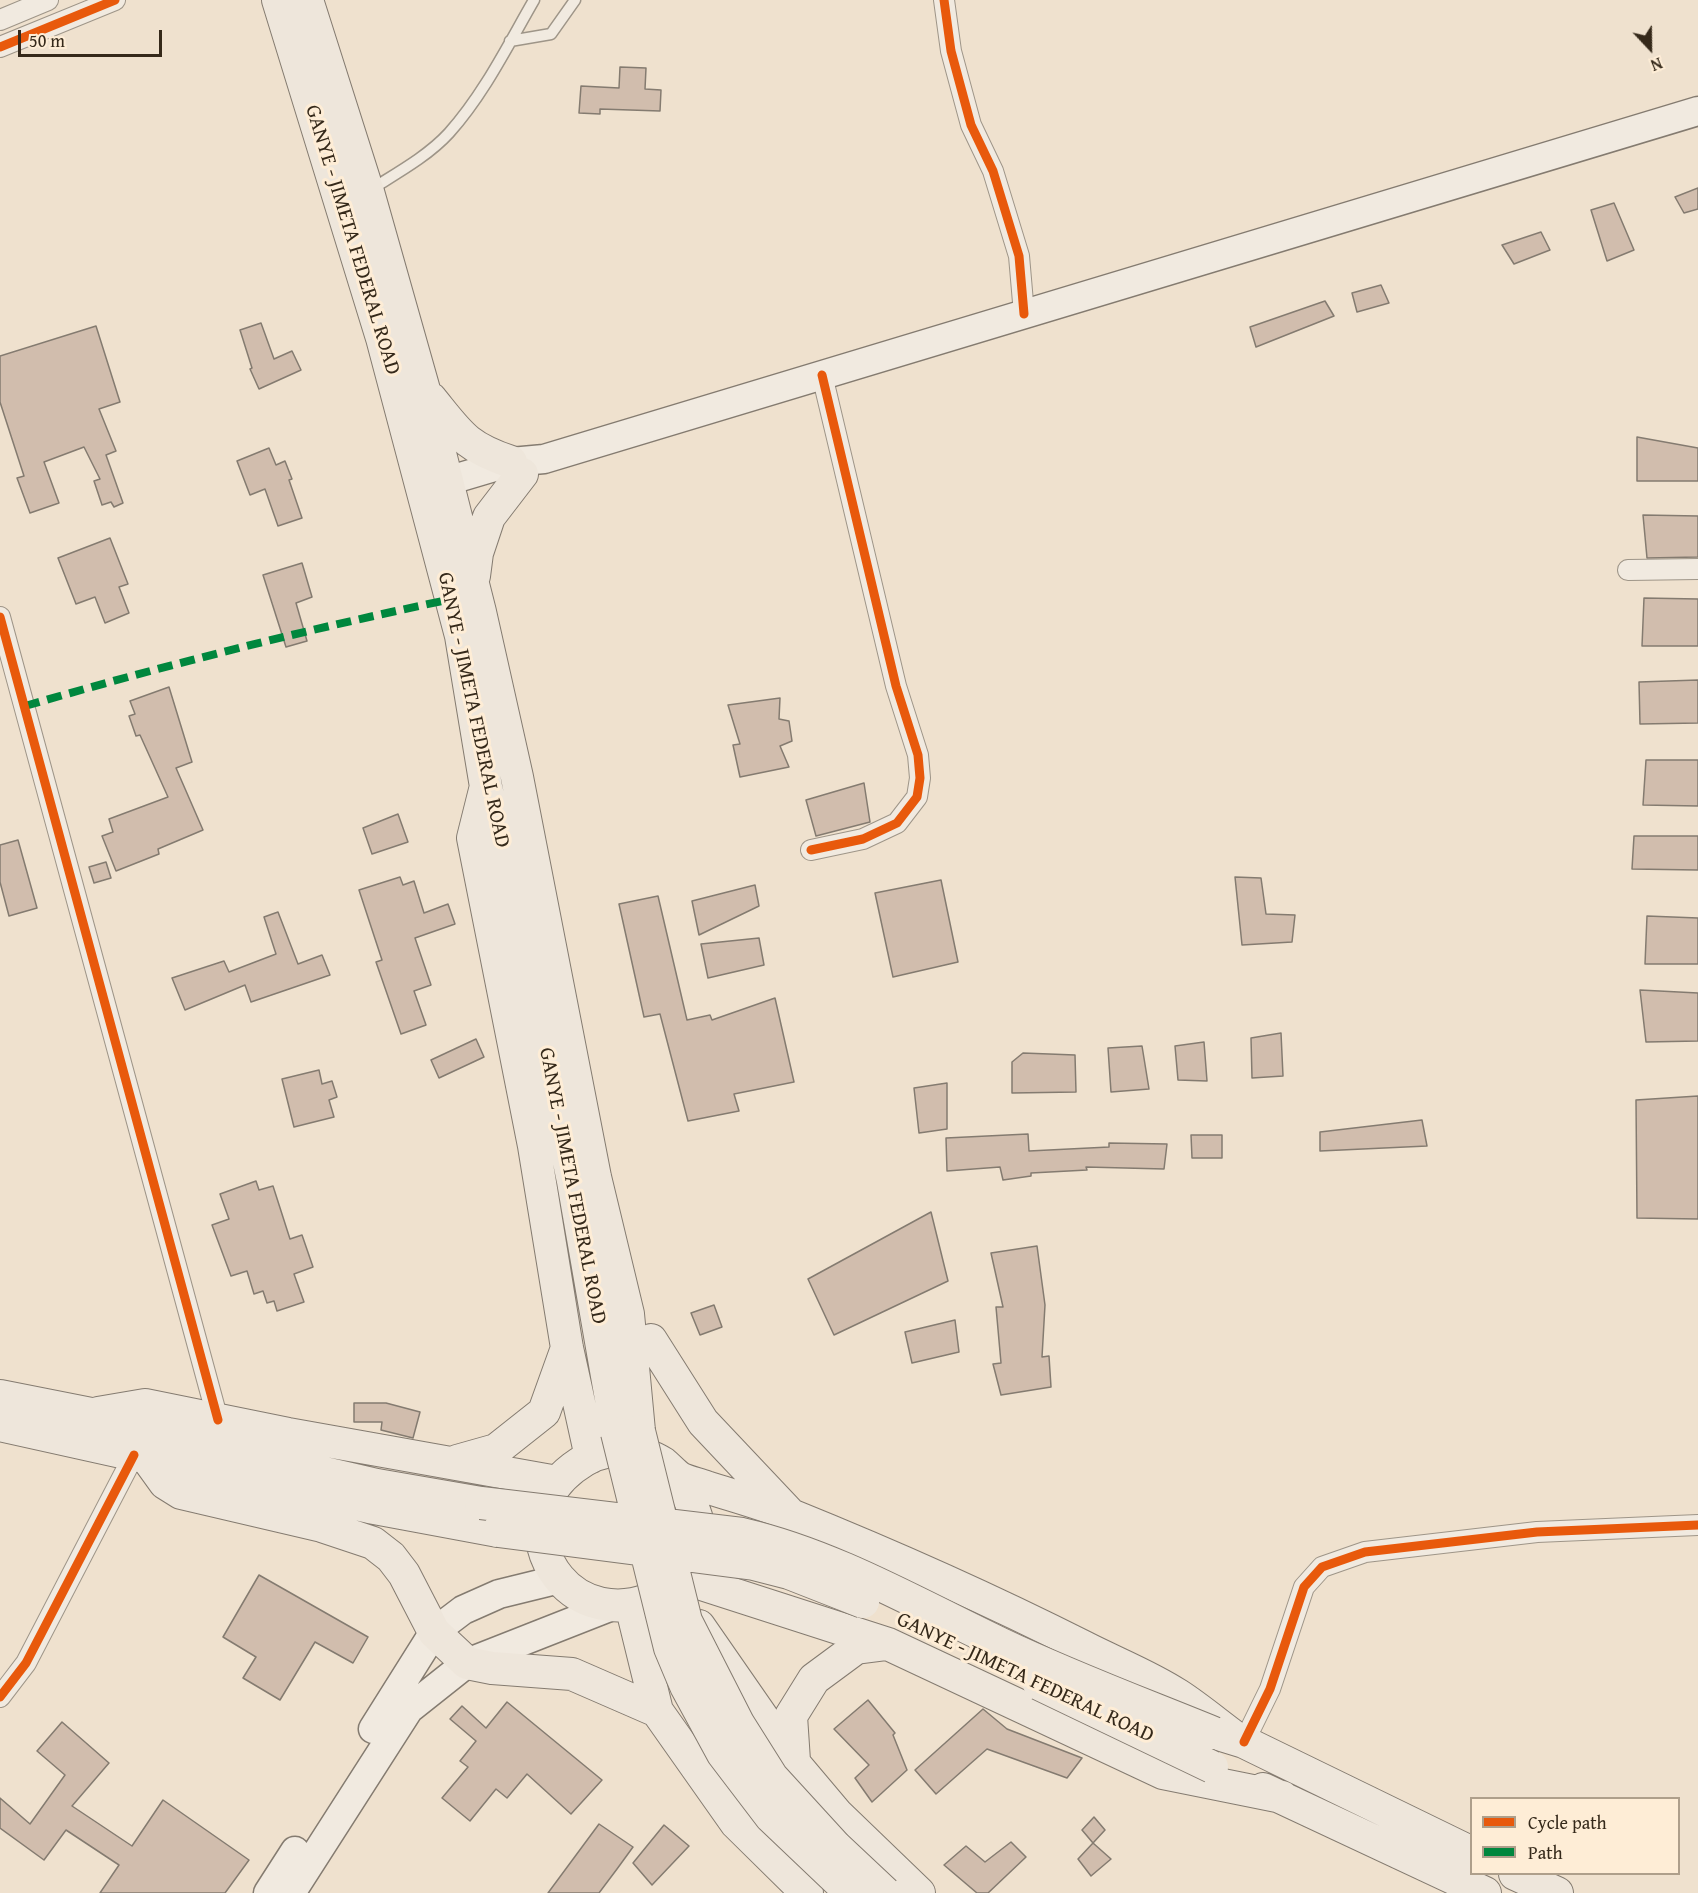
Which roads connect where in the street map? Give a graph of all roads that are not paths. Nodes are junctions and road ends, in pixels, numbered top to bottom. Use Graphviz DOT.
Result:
graph roads {
  1 [pos="48,0"];
  2 [pos="115,0"];
  3 [pos="278,0"];
  4 [pos="307,0"];
  5 [pos="534,0"];
  6 [pos="575,0"];
  7 [pos="944,0"];
  8 [pos="0,20"];
  9 [pos="510,41"];
  10 [pos="0,47"];
  11 [pos="1698,111"];
  12 [pos="368,192"];
  13 [pos="1024,314"];
  14 [pos="822,375"];
  15 [pos="424,390"];
  16 [pos="525,465"];
  17 [pos="449,488"];
  18 [pos="1698,569"];
  19 [pos="1628,570"];
  20 [pos="473,586"];
  21 [pos="0,617"];
  22 [pos="517,777"];
  23 [pos="486,787"];
  24 [pos="510,824"];
  25 [pos="811,850"];
  26 [pos="651,1340"];
  27 [pos="567,1348"];
  28 [pos="0,1396"];
  29 [pos="91,1414"];
  30 [pos="218,1420"];
  31 [pos="0,1425"];
  32 [pos="628,1432"];
  33 [pos="140,1456"];
  34 [pos="591,1457"];
  35 [pos="447,1464"];
  36 [pos="671,1470"];
  37 [pos="557,1482"];
  38 [pos="791,1515"];
  39 [pos="1698,1525"];
  40 [pos="560,1579"];
  41 [pos="676,1582"];
  42 [pos="622,1605"];
  43 [pos="434,1632"];
  44 [pos="888,1644"];
  45 [pos="467,1663"];
  46 [pos="0,1697"];
  47 [pos="657,1711"];
  48 [pos="1232,1738"];
  49 [pos="794,1763"];
  50 [pos="1282,1797"];
  51 [pos="1470,1852"];
  52 [pos="1517,1875"];
  53 [pos="268,1893"];
  54 [pos="291,1893"];
  55 [pos="807,1893"];
  56 [pos="851,1893"];
  57 [pos="885,1893"];
  58 [pos="919,1893"];
  59 [pos="1485,1893"];
  60 [pos="1557,1893"];
  1 -- 8 [label="street"];
  2 -- 10 [label="street"];
  3 -- 23 [label="main road, GANYE - JIMETA FEDERAL ROAD"];
  4 -- 12 [label="main road, GANYE - JIMETA FEDERAL ROAD"];
  5 -- 9 [label="lane"];
  6 -- 9 [label="lane"];
  7 -- 13 [label="street"];
  9 -- 12 [label="lane"];
  11 -- 13 [label="main road"];
  12 -- 15 [label="main road, GANYE - JIMETA FEDERAL ROAD"];
  13 -- 14 [label="main road"];
  14 -- 16 [label="main road"];
  14 -- 25 [label="street"];
  15 -- 16 [label="main road"];
  15 -- 17 [label="main road, GANYE - JIMETA FEDERAL ROAD"];
  16 -- 17 [label="main road"];
  16 -- 20 [label="main road"];
  17 -- 20 [label="main road, GANYE - JIMETA FEDERAL ROAD"];
  18 -- 19 [label="street"];
  20 -- 22 [label="main road, GANYE - JIMETA FEDERAL ROAD"];
  21 -- 30 [label="street"];
  22 -- 24 [label="main road, GANYE - JIMETA FEDERAL ROAD"];
  22 -- 26 [label="main road"];
  23 -- 24 [label="main road, GANYE - JIMETA FEDERAL ROAD"];
  23 -- 27 [label="main road"];
  24 -- 32 [label="main road, GANYE - JIMETA FEDERAL ROAD"];
  26 -- 36 [label="main road"];
  26 -- 38 [label="main road"];
  27 -- 34 [label="main road"];
  27 -- 35 [label="main road"];
  28 -- 29 [label="main road, GANYE - JIMETA FEDERAL ROAD"];
  29 -- 30 [label="main road"];
  29 -- 48 [label="main road, GANYE - JIMETA FEDERAL ROAD, bridge"];
  30 -- 35 [label="main road"];
  31 -- 33 [label="main road, GANYE - JIMETA FEDERAL ROAD"];
  32 -- 56 [label="main road, bridge"];
  32 -- 57 [label="main road, bridge"];
  33 -- 43 [label="main road"];
  33 -- 46 [label="street"];
  33 -- 50 [label="main road, GANYE - JIMETA FEDERAL ROAD, bridge"];
  34 -- 36 [label="main road"];
  34 -- 37 [label="main road"];
  35 -- 37 [label="main road"];
  36 -- 38 [label="main road"];
  36 -- 41 [label="main road"];
  37 -- 40 [label="main road"];
  38 -- 48 [label="main road"];
  39 -- 48 [label="street"];
  40 -- 42 [label="main road"];
  40 -- 43 [label="main road"];
  41 -- 42 [label="main road"];
  41 -- 44 [label="main road"];
  41 -- 49 [label="main road"];
  42 -- 45 [label="main road"];
  42 -- 47 [label="main road"];
  43 -- 45 [label="main road"];
  43 -- 53 [label="main road"];
  44 -- 49 [label="main road"];
  44 -- 50 [label="main road"];
  45 -- 47 [label="main road"];
  45 -- 54 [label="main road"];
  47 -- 55 [label="main road"];
  48 -- 51 [label="main road, GANYE - JIMETA FEDERAL ROAD"];
  49 -- 58 [label="main road"];
  50 -- 59 [label="main road, GANYE - JIMETA FEDERAL ROAD"];
  52 -- 60 [label="main road"];
}
